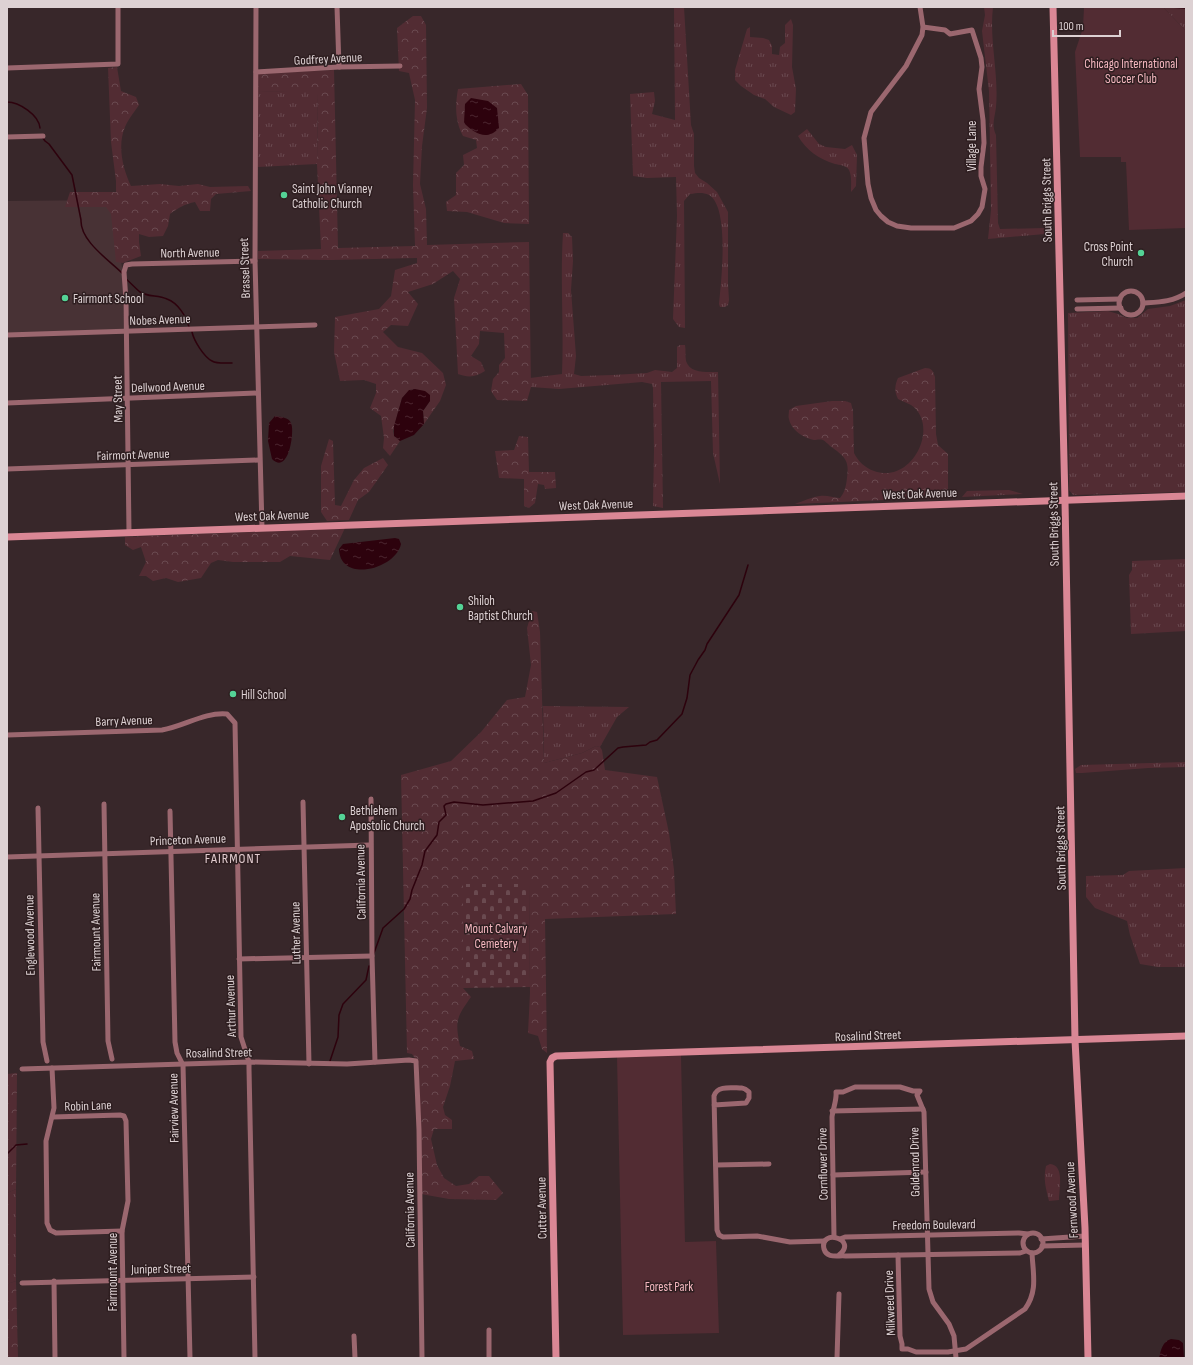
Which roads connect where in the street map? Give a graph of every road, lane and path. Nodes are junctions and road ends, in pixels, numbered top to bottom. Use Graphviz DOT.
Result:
graph roads {
  1 [pos="118,7"];
  2 [pos="256,7"];
  3 [pos="337,7"];
  4 [pos="920,7"];
  5 [pos="1053,7"];
  6 [pos="923,27"];
  7 [pos="400,66"];
  8 [pos="339,67"];
  9 [pos="7,68"];
  10 [pos="256,72"];
  11 [pos="43,136"];
  12 [pos="7,137"];
  13 [pos="255,261"];
  14 [pos="126,265"];
  15 [pos="1186,293"];
  16 [pos="1120,299"];
  17 [pos="1077,300"];
  18 [pos="1143,303"];
  19 [pos="1121,308"];
  20 [pos="1077,309"];
  21 [pos="315,325"];
  22 [pos="257,326"];
  23 [pos="127,332"];
  24 [pos="7,335"];
  25 [pos="258,393"];
  26 [pos="128,398"];
  27 [pos="7,402"];
  28 [pos="259,460"];
  29 [pos="129,465"];
  30 [pos="7,469"];
  31 [pos="1186,496"];
  32 [pos="1065,501"];
  33 [pos="262,528"];
  34 [pos="129,532"];
  35 [pos="7,537"];
  36 [pos="235,723"];
  37 [pos="7,735"];
  38 [pos="371,799"];
  39 [pos="303,802"];
  40 [pos="104,804"];
  41 [pos="38,808"];
  42 [pos="170,811"];
  43 [pos="370,845"];
  44 [pos="304,847"];
  45 [pos="237,848"];
  46 [pos="171,851"];
  47 [pos="105,853"];
  48 [pos="38,856"];
  49 [pos="7,857"];
  50 [pos="372,956"];
  51 [pos="306,957"];
  52 [pos="239,959"];
  53 [pos="1186,1036"];
  54 [pos="1075,1040"];
  55 [pos="552,1058"];
  56 [pos="112,1059"];
  57 [pos="48,1061"];
  58 [pos="416,1061"];
  59 [pos="249,1062"];
  60 [pos="375,1062"];
  61 [pos="309,1064"];
  62 [pos="183,1065"];
  63 [pos="52,1068"];
  64 [pos="22,1069"];
  65 [pos="836,1092"];
  66 [pos="714,1105"];
  67 [pos="923,1109"];
  68 [pos="832,1111"];
  69 [pos="124,1116"];
  70 [pos="53,1117"];
  71 [pos="769,1164"];
  72 [pos="716,1165"];
  73 [pos="926,1172"];
  74 [pos="833,1175"];
  75 [pos="122,1231"];
  76 [pos="1028,1234"];
  77 [pos="927,1235"];
  78 [pos="1085,1236"];
  79 [pos="834,1237"];
  80 [pos="1041,1238"];
  81 [pos="840,1239"];
  82 [pos="825,1241"];
  83 [pos="1086,1245"];
  84 [pos="1042,1246"];
  85 [pos="1026,1251"];
  86 [pos="1032,1253"];
  87 [pos="839,1255"];
  88 [pos="898,1255"];
  89 [pos="928,1255"];
  90 [pos="254,1277"];
  91 [pos="189,1278"];
  92 [pos="123,1280"];
  93 [pos="54,1282"];
  94 [pos="22,1283"];
  95 [pos="839,1294"];
  96 [pos="489,1330"];
  97 [pos="354,1336"];
  98 [pos="956,1350"];
  99 [pos="55,1358"];
  100 [pos="124,1358"];
  101 [pos="190,1358"];
  102 [pos="255,1358"];
  103 [pos="355,1358"];
  104 [pos="422,1358"];
  105 [pos="489,1358"];
  106 [pos="556,1358"];
  107 [pos="837,1358"];
  108 [pos="956,1358"];
  109 [pos="1088,1358"];
  1 -- 9 [label="street"];
  2 -- 10 [label="street, Brassel Street"];
  3 -- 8 [label="street"];
  4 -- 6 [label="street, Village Lane"];
  5 -- 32 [label="street, South Briggs Street"];
  6 -- 6 [label="street, Village Lane"];
  7 -- 8 [label="street, Godfrey Avenue"];
  8 -- 10 [label="street, Godfrey Avenue"];
  10 -- 13 [label="street, Brassel Street"];
  11 -- 12 [label="street"];
  13 -- 14 [label="street, North Avenue"];
  13 -- 22 [label="street, Brassel Street"];
  14 -- 23 [label="street, May Street"];
  15 -- 18 [label="street"];
  16 -- 17 [label="street"];
  16 -- 18 [label="street"];
  16 -- 19 [label="street"];
  18 -- 19 [label="street"];
  19 -- 20 [label="street"];
  21 -- 22 [label="street, Nobes Avenue"];
  22 -- 23 [label="street, Nobes Avenue"];
  22 -- 25 [label="street, Brassel Street"];
  23 -- 24 [label="street, Nobes Avenue"];
  23 -- 26 [label="street, May Street"];
  25 -- 26 [label="street, Dellwood Avenue"];
  25 -- 28 [label="street, Brassel Street"];
  26 -- 27 [label="street, Dellwood Avenue"];
  26 -- 29 [label="street, May Street"];
  28 -- 29 [label="street, Fairmont Avenue"];
  28 -- 33 [label="street, Brassel Street"];
  29 -- 30 [label="street, Fairmont Avenue"];
  29 -- 34 [label="street, May Street"];
  31 -- 32 [label="street, West Oak Avenue"];
  32 -- 33 [label="street, West Oak Avenue"];
  32 -- 54 [label="street, South Briggs Street"];
  33 -- 34 [label="street, West Oak Avenue"];
  34 -- 35 [label="street, West Oak Avenue"];
  36 -- 37 [label="street, Barry Avenue"];
  36 -- 45 [label="street, Arthur Avenue"];
  38 -- 43 [label="street, California Avenue"];
  39 -- 44 [label="street, Luther Avenue"];
  40 -- 47 [label="street, Fairmount Avenue"];
  41 -- 48 [label="street, Englewood Avenue"];
  42 -- 46 [label="street, Fairview Avenue"];
  43 -- 44 [label="street, Princeton Avenue"];
  43 -- 50 [label="street, California Avenue"];
  44 -- 45 [label="street, Princeton Avenue"];
  44 -- 51 [label="street, Luther Avenue"];
  45 -- 46 [label="street, Princeton Avenue"];
  45 -- 52 [label="street, Arthur Avenue"];
  46 -- 47 [label="street, Princeton Avenue"];
  46 -- 62 [label="street, Fairview Avenue"];
  47 -- 48 [label="street, Princeton Avenue"];
  47 -- 56 [label="street, Fairmount Avenue"];
  48 -- 49 [label="street, Princeton Avenue"];
  48 -- 57 [label="street, Englewood Avenue"];
  50 -- 51 [label="street"];
  50 -- 60 [label="street, California Avenue"];
  51 -- 52 [label="street"];
  51 -- 61 [label="street, Luther Avenue"];
  52 -- 59 [label="street, Arthur Avenue"];
  53 -- 54 [label="street, Rosalind Street"];
  54 -- 55 [label="street, Rosalind Street"];
  54 -- 78 [label="street, Fernwood Avenue"];
  55 -- 106 [label="street, Cutter Avenue"];
  58 -- 60 [label="street, Rosalind Street"];
  58 -- 104 [label="street, California Avenue"];
  59 -- 61 [label="street, Rosalind Street"];
  59 -- 62 [label="street, Rosalind Street"];
  59 -- 90 [label="street, Arthur Avenue"];
  60 -- 61 [label="street, Rosalind Street"];
  62 -- 63 [label="street, Rosalind Street"];
  62 -- 91 [label="street, Fairview Avenue"];
  63 -- 64 [label="street, Rosalind Street"];
  63 -- 70 [label="street"];
  65 -- 67 [label="street, Goldenrod Drive"];
  65 -- 68 [label="street, Cornflower Drive"];
  66 -- 66 [label="street"];
  66 -- 72 [label="street"];
  67 -- 68 [label="street"];
  67 -- 73 [label="street, Goldenrod Drive"];
  68 -- 74 [label="street, Cornflower Drive"];
  69 -- 70 [label="street, Robin Lane"];
  69 -- 75 [label="street, Fairmount Avenue"];
  70 -- 75 [label="street"];
  71 -- 72 [label="street"];
  72 -- 82 [label="street"];
  73 -- 74 [label="street"];
  73 -- 77 [label="street, Goldenrod Drive"];
  74 -- 79 [label="street, Cornflower Drive"];
  75 -- 92 [label="street, Fairmount Avenue"];
  76 -- 77 [label="street, Freedom Boulevard"];
  76 -- 80 [label="street"];
  76 -- 85 [label="street"];
  77 -- 81 [label="street, Freedom Boulevard"];
  77 -- 89 [label="street, Goldenrod Drive"];
  78 -- 80 [label="street"];
  78 -- 83 [label="street, Fernwood Avenue"];
  79 -- 81 [label="street"];
  79 -- 82 [label="street"];
  80 -- 84 [label="street"];
  81 -- 87 [label="street"];
  82 -- 87 [label="street"];
  83 -- 84 [label="street"];
  83 -- 109 [label="street, Fernwood Avenue"];
  84 -- 86 [label="street"];
  85 -- 86 [label="street"];
  85 -- 89 [label="street"];
  86 -- 98 [label="street"];
  87 -- 88 [label="street"];
  88 -- 89 [label="street"];
  88 -- 98 [label="street, Milkweed Drive"];
  89 -- 98 [label="street, Goldenrod Drive"];
  90 -- 91 [label="street, Juniper Street"];
  90 -- 102 [label="street, Arthur Avenue"];
  91 -- 92 [label="street, Juniper Street"];
  91 -- 101 [label="street, Fairview Avenue"];
  92 -- 93 [label="street, Juniper Street"];
  92 -- 100 [label="street, Fairmount Avenue"];
  93 -- 94 [label="street, Juniper Street"];
  93 -- 99 [label="street"];
  95 -- 107 [label="street"];
  96 -- 105 [label="street"];
  97 -- 103 [label="street"];
  98 -- 108 [label="street, Goldenrod Drive"];
}
